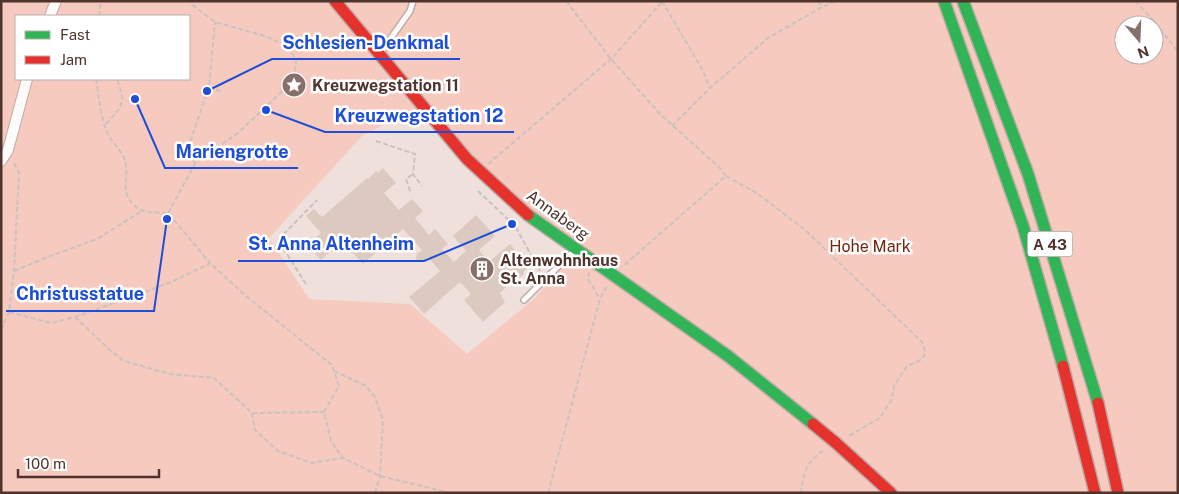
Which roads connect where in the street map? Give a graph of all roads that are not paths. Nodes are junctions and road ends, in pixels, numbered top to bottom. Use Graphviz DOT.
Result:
graph roads {
  1 [pos="56,1"];
  2 [pos="335,1"];
  3 [pos="413,1"];
  4 [pos="944,1"];
  5 [pos="963,1"];
  6 [pos="50,15"];
  7 [pos="379,54"];
  8 [pos="27,80"];
  9 [pos="1,162"];
  10 [pos="576,249"];
  11 [pos="524,300"];
  12 [pos="891,493"];
  13 [pos="1094,493"];
  14 [pos="1118,493"];
  1 -- 6 [label="street"];
  2 -- 7 [label="main road, Annaberg"];
  3 -- 7 [label="lane"];
  4 -- 13 [label="main road, A 43"];
  5 -- 14 [label="main road, A 43"];
  7 -- 10 [label="main road, Annaberg"];
  8 -- 9 [label="street"];
  10 -- 11 [label="lane"];
  10 -- 12 [label="main road, Annaberg"];
}
